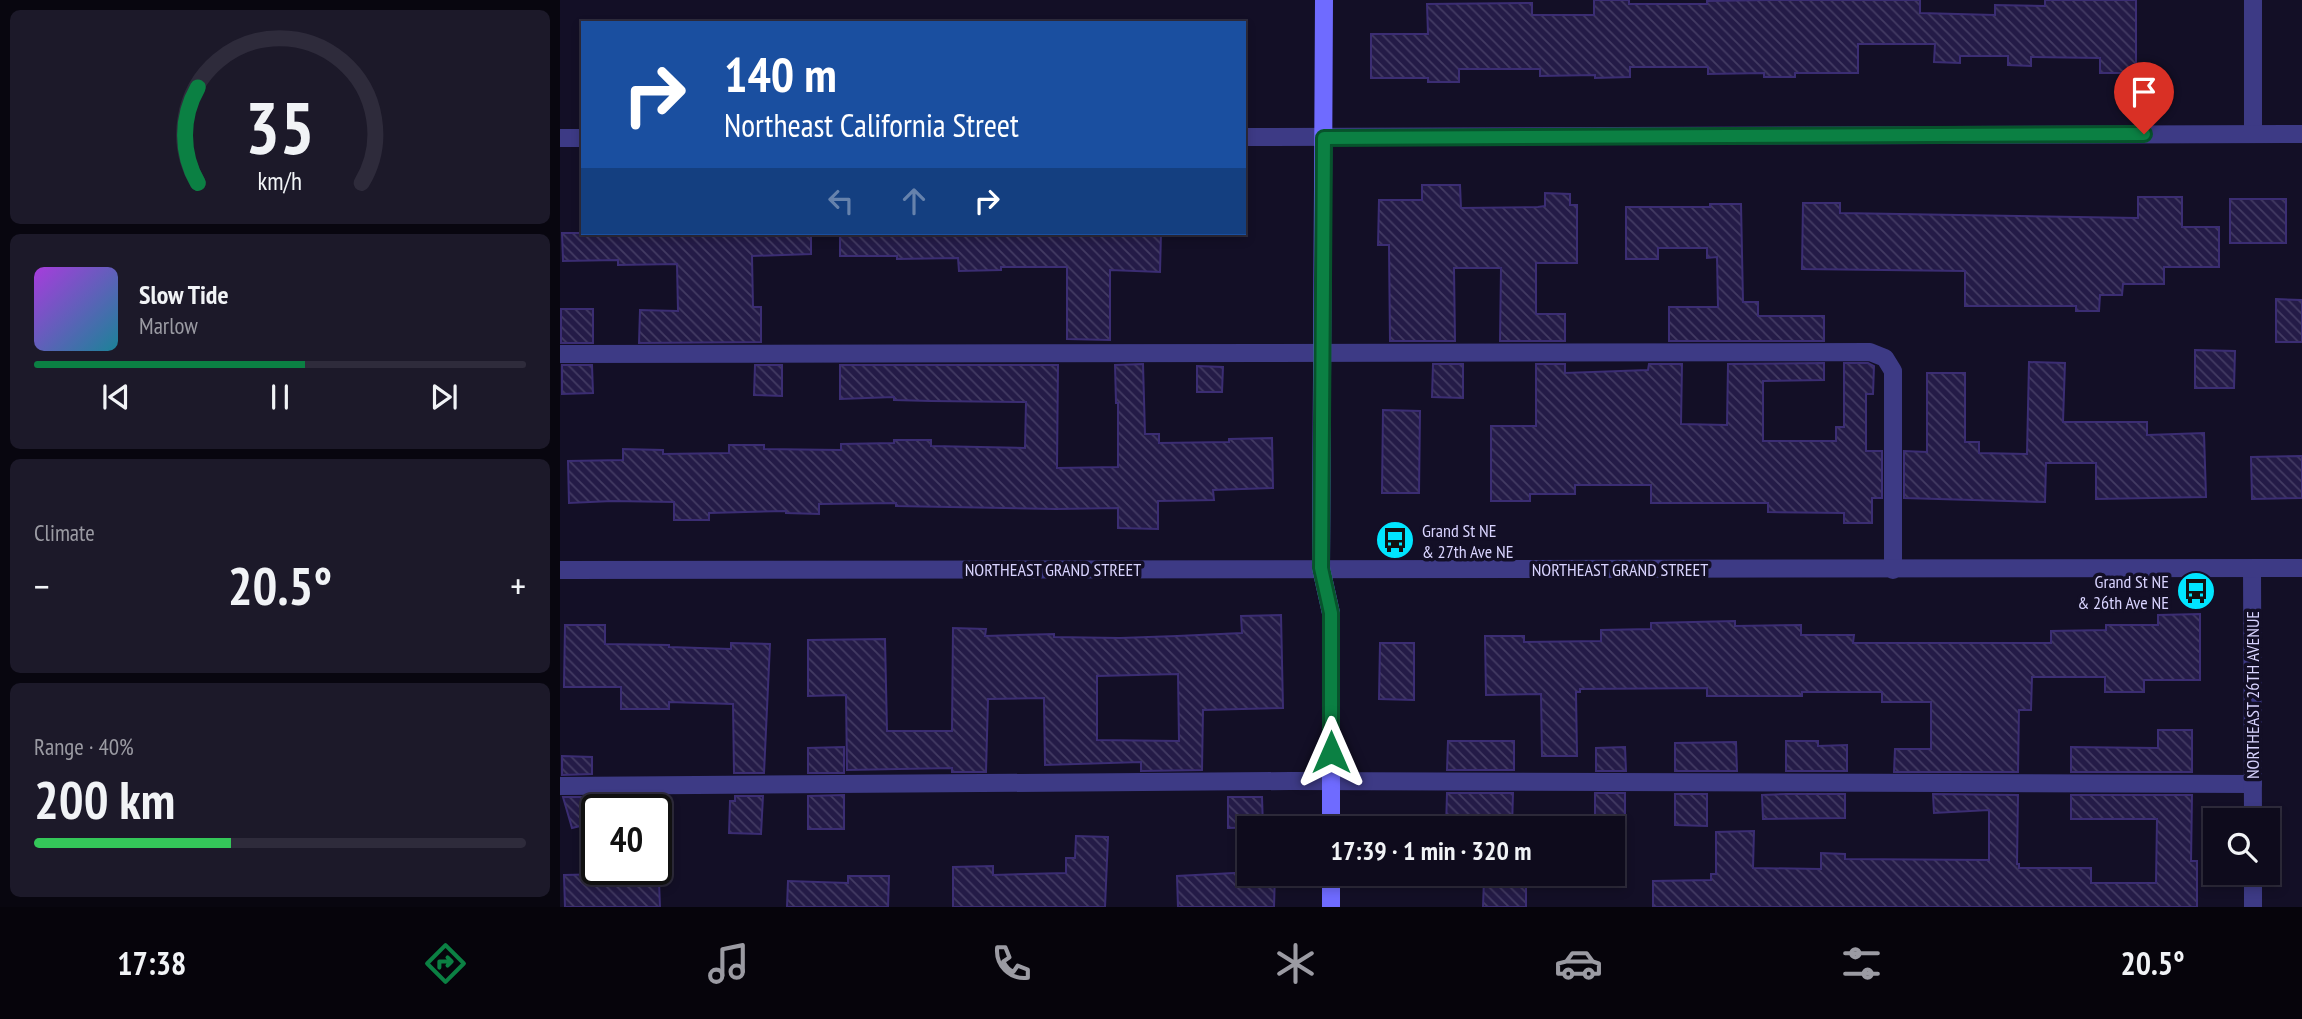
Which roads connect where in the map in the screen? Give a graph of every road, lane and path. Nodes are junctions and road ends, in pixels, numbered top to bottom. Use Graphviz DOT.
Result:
graph roads {
  1 [pos="1324,0"];
  2 [pos="2253,0"];
  3 [pos="2253,133"];
  4 [pos="2302,134"];
  5 [pos="1246,137"];
  6 [pos="560,138"];
  7 [pos="581,138"];
  8 [pos="1324,138"];
  9 [pos="560,354"];
  10 [pos="1322,354"];
  11 [pos="1321,568"];
  12 [pos="2302,568"];
  13 [pos="2252,569"];
  14 [pos="560,570"];
  15 [pos="1893,570"];
  16 [pos="1331,780"];
  17 [pos="2253,784"];
  18 [pos="560,786"];
  19 [pos="2253,808"];
  20 [pos="1331,816"];
  21 [pos="2253,885"];
  22 [pos="1331,886"];
  23 [pos="1331,907"];
  24 [pos="2253,907"];
  1 -- 8 [label="street"];
  2 -- 3 [label="street"];
  3 -- 4 [label="street"];
  3 -- 8 [label="street"];
  5 -- 8 [label="street"];
  6 -- 7 [label="street"];
  8 -- 10 [label="street"];
  9 -- 10 [label="street"];
  10 -- 11 [label="street"];
  10 -- 15 [label="street"];
  11 -- 14 [label="street, NORTHEAST GRAND STREET"];
  11 -- 15 [label="street, NORTHEAST GRAND STREET"];
  11 -- 16 [label="street"];
  12 -- 13 [label="street, NORTHEAST GRAND STREET"];
  13 -- 15 [label="street, NORTHEAST GRAND STREET"];
  13 -- 17 [label="street, NORTHEAST 26TH AVENUE"];
  16 -- 17 [label="street"];
  16 -- 18 [label="street"];
  16 -- 20 [label="street"];
  17 -- 19 [label="street, NORTHEAST 26TH AVENUE"];
  21 -- 24 [label="street"];
  22 -- 23 [label="street"];
}
